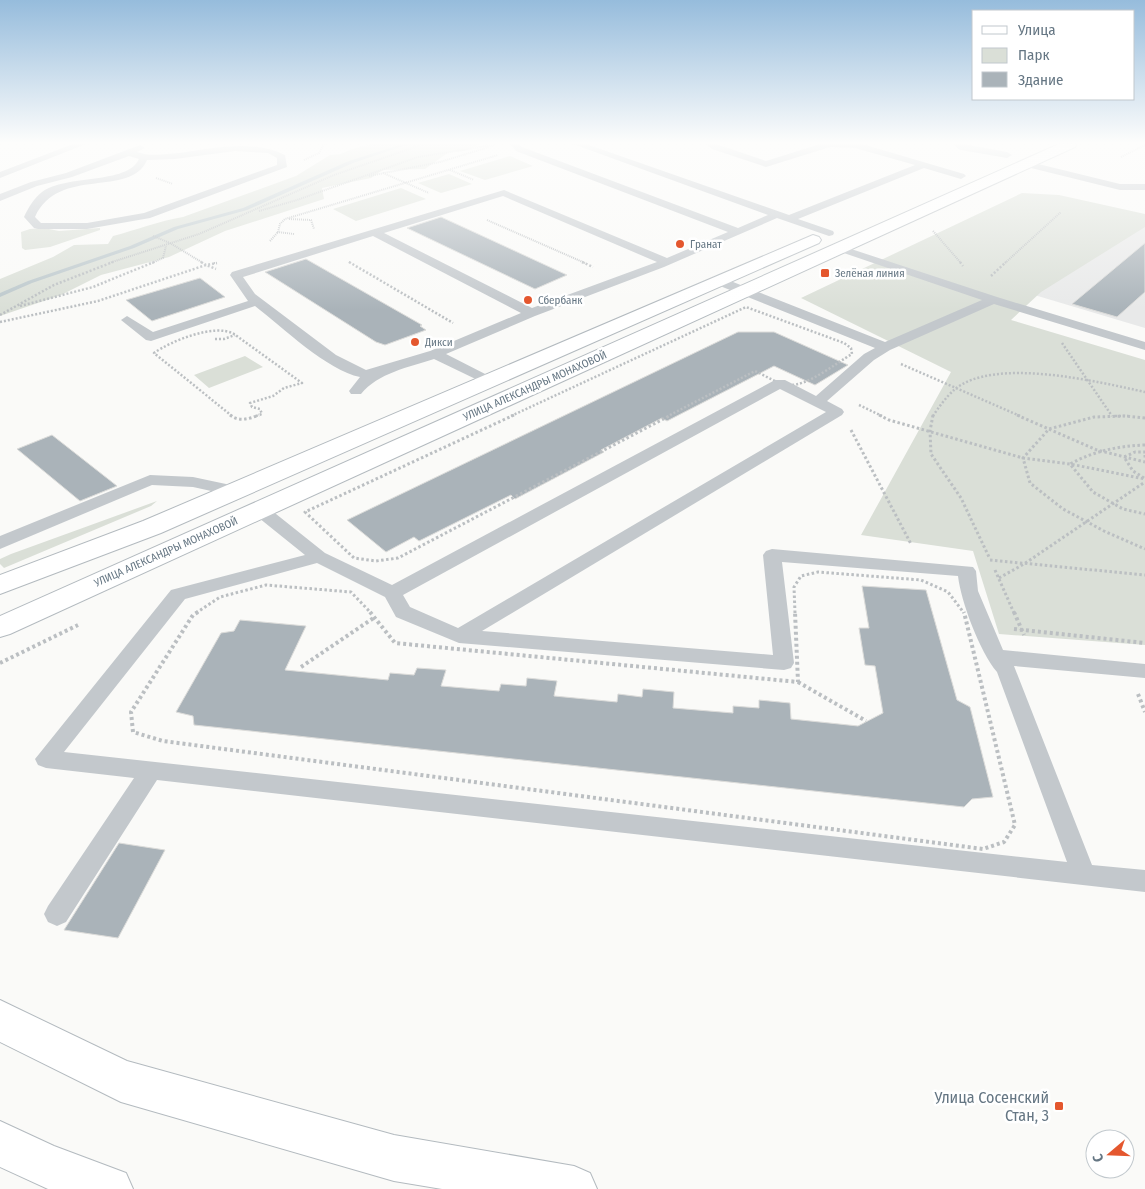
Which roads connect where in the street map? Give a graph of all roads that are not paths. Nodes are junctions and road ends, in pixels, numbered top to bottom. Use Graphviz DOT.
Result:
graph roads {
  1 [pos="39,199"];
  2 [pos="192,199"];
  3 [pos="483,199"];
  4 [pos="519,199"];
  5 [pos="653,199"];
  6 [pos="733,199"];
  7 [pos="830,199"];
  8 [pos="914,199"];
  9 [pos="938,199"];
  10 [pos="782,217"];
  11 [pos="737,231"];
  12 [pos="375,233"];
  13 [pos="834,241"];
  14 [pos="665,261"];
  15 [pos="719,280"];
  16 [pos="745,291"];
  17 [pos="993,300"];
  18 [pos="256,302"];
  19 [pos="531,313"];
  20 [pos="127,320"];
  21 [pos="1145,346"];
  22 [pos="885,347"];
  23 [pos="435,354"];
  24 [pos="396,366"];
  25 [pos="488,381"];
  26 [pos="356,391"];
  27 [pos="818,402"];
  28 [pos="234,491"];
  29 [pos="260,510"];
  30 [pos="0,543"];
  31 [pos="319,557"];
  32 [pos="0,585"];
  33 [pos="392,592"];
  34 [pos="0,627"];
  35 [pos="459,636"];
  36 [pos="996,657"];
  37 [pos="1140,678"];
  38 [pos="150,772"];
  39 [pos="1084,875"];
  40 [pos="1145,880"];
  41 [pos="57,914"];
  42 [pos="0,1020"];
  43 [pos="0,1144"];
  44 [pos="110,1189"];
  45 [pos="574,1189"];
  1 -- 2 [label="lane"];
  3 -- 12 [label="lane"];
  4 -- 14 [label="lane"];
  5 -- 11 [label="lane"];
  6 -- 10 [label="lane"];
  7 -- 10 [label="lane"];
  8 -- 13 [label="main road, УЛИЦА АЛЕКСАНДРЫ МОНАХОВОЙ"];
  9 -- 13 [label="main road, УЛИЦА АЛЕКСАНДРЫ МОНАХОВОЙ"];
  10 -- 11 [label="lane"];
  10 -- 13 [label="lane"];
  11 -- 14 [label="lane"];
  12 -- 18 [label="lane"];
  12 -- 19 [label="lane"];
  13 -- 15 [label="main road, УЛИЦА АЛЕКСАНДРЫ МОНАХОВОЙ"];
  13 -- 16 [label="main road, УЛИЦА АЛЕКСАНДРЫ МОНАХОВОЙ"];
  13 -- 17 [label="lane"];
  14 -- 19 [label="lane"];
  15 -- 16 [label="lane"];
  15 -- 25 [label="main road, УЛИЦА АЛЕКСАНДРЫ МОНАХОВОЙ"];
  16 -- 22 [label="lane"];
  16 -- 29 [label="main road, УЛИЦА АЛЕКСАНДРЫ МОНАХОВОЙ"];
  17 -- 21 [label="lane"];
  17 -- 22 [label="lane"];
  18 -- 20 [label="lane"];
  18 -- 24 [label="lane"];
  19 -- 23 [label="lane"];
  22 -- 27 [label="lane"];
  23 -- 24 [label="lane"];
  23 -- 25 [label="lane"];
  24 -- 26 [label="lane"];
  25 -- 28 [label="main road, УЛИЦА АЛЕКСАНДРЫ МОНАХОВОЙ"];
  27 -- 33 [label="lane"];
  27 -- 35 [label="lane"];
  28 -- 30 [label="lane"];
  28 -- 32 [label="main road, УЛИЦА АЛЕКСАНДРЫ МОНАХОВОЙ"];
  29 -- 31 [label="lane"];
  29 -- 34 [label="main road, УЛИЦА АЛЕКСАНДРЫ МОНАХОВОЙ"];
  31 -- 33 [label="lane"];
  31 -- 38 [label="lane"];
  33 -- 35 [label="lane"];
  35 -- 36 [label="lane"];
  36 -- 37 [label="lane"];
  36 -- 39 [label="lane"];
  38 -- 39 [label="lane"];
  38 -- 41 [label="lane"];
  39 -- 40 [label="lane"];
  42 -- 45 [label="main road"];
  43 -- 44 [label="main road"];
}
